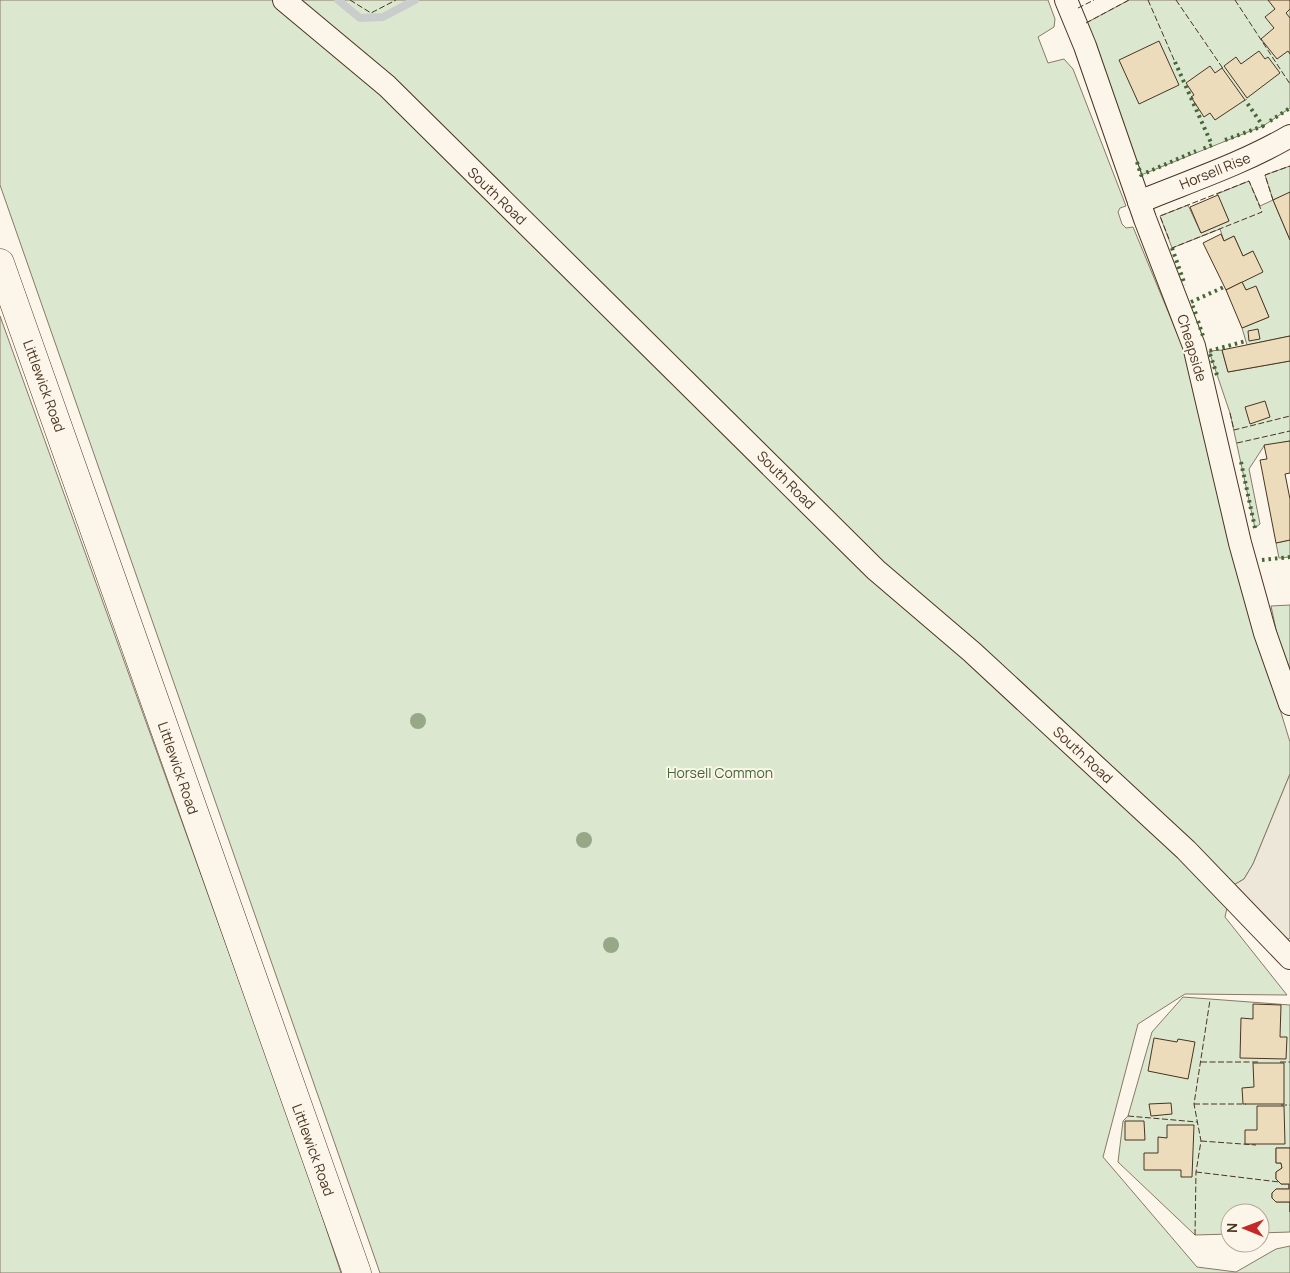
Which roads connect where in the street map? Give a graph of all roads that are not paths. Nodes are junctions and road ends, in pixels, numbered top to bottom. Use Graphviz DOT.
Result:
graph roads {
  1 [pos="284,0"];
  2 [pos="1066,0"];
  3 [pos="1290,136"];
  4 [pos="1139,202"];
  5 [pos="0,263"];
  6 [pos="1290,704"];
  7 [pos="1290,958"];
  8 [pos="357,1273"];
  1 -- 7 [label="street, South Road"];
  2 -- 4 [label="street, Cheapside"];
  3 -- 4 [label="street, Horsell Rise"];
  4 -- 6 [label="street, Cheapside"];
  5 -- 8 [label="street, Littlewick Road"];
}
